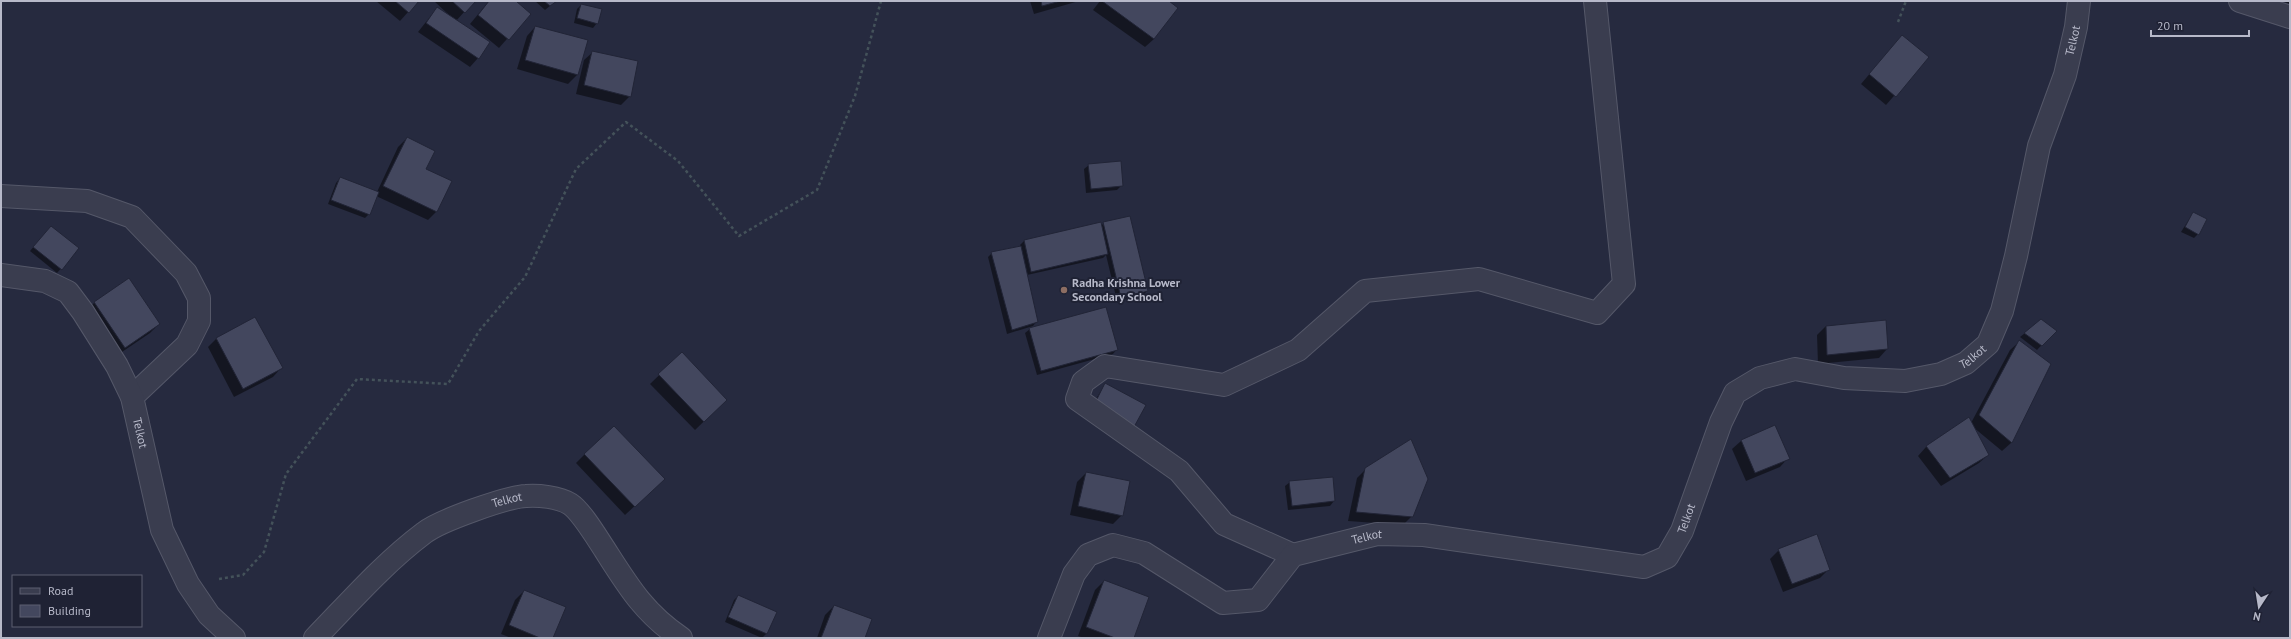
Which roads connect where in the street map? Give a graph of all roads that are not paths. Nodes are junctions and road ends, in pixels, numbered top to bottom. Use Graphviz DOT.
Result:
graph roads {
  1 [pos="1595,1"];
  2 [pos="2079,1"];
  3 [pos="2240,1"];
  4 [pos="2290,17"];
  5 [pos="1,196"];
  6 [pos="1,275"];
  7 [pos="132,397"];
  8 [pos="1293,556"];
  9 [pos="234,638"];
  10 [pos="315,638"];
  11 [pos="681,638"];
  12 [pos="1049,638"];
  1 -- 8 [label="street"];
  2 -- 8 [label="street, Telkot"];
  3 -- 4 [label="street"];
  5 -- 7 [label="street"];
  6 -- 7 [label="street, Telkot"];
  7 -- 9 [label="street, Telkot"];
  8 -- 12 [label="street"];
  10 -- 11 [label="street, Telkot"];
}
